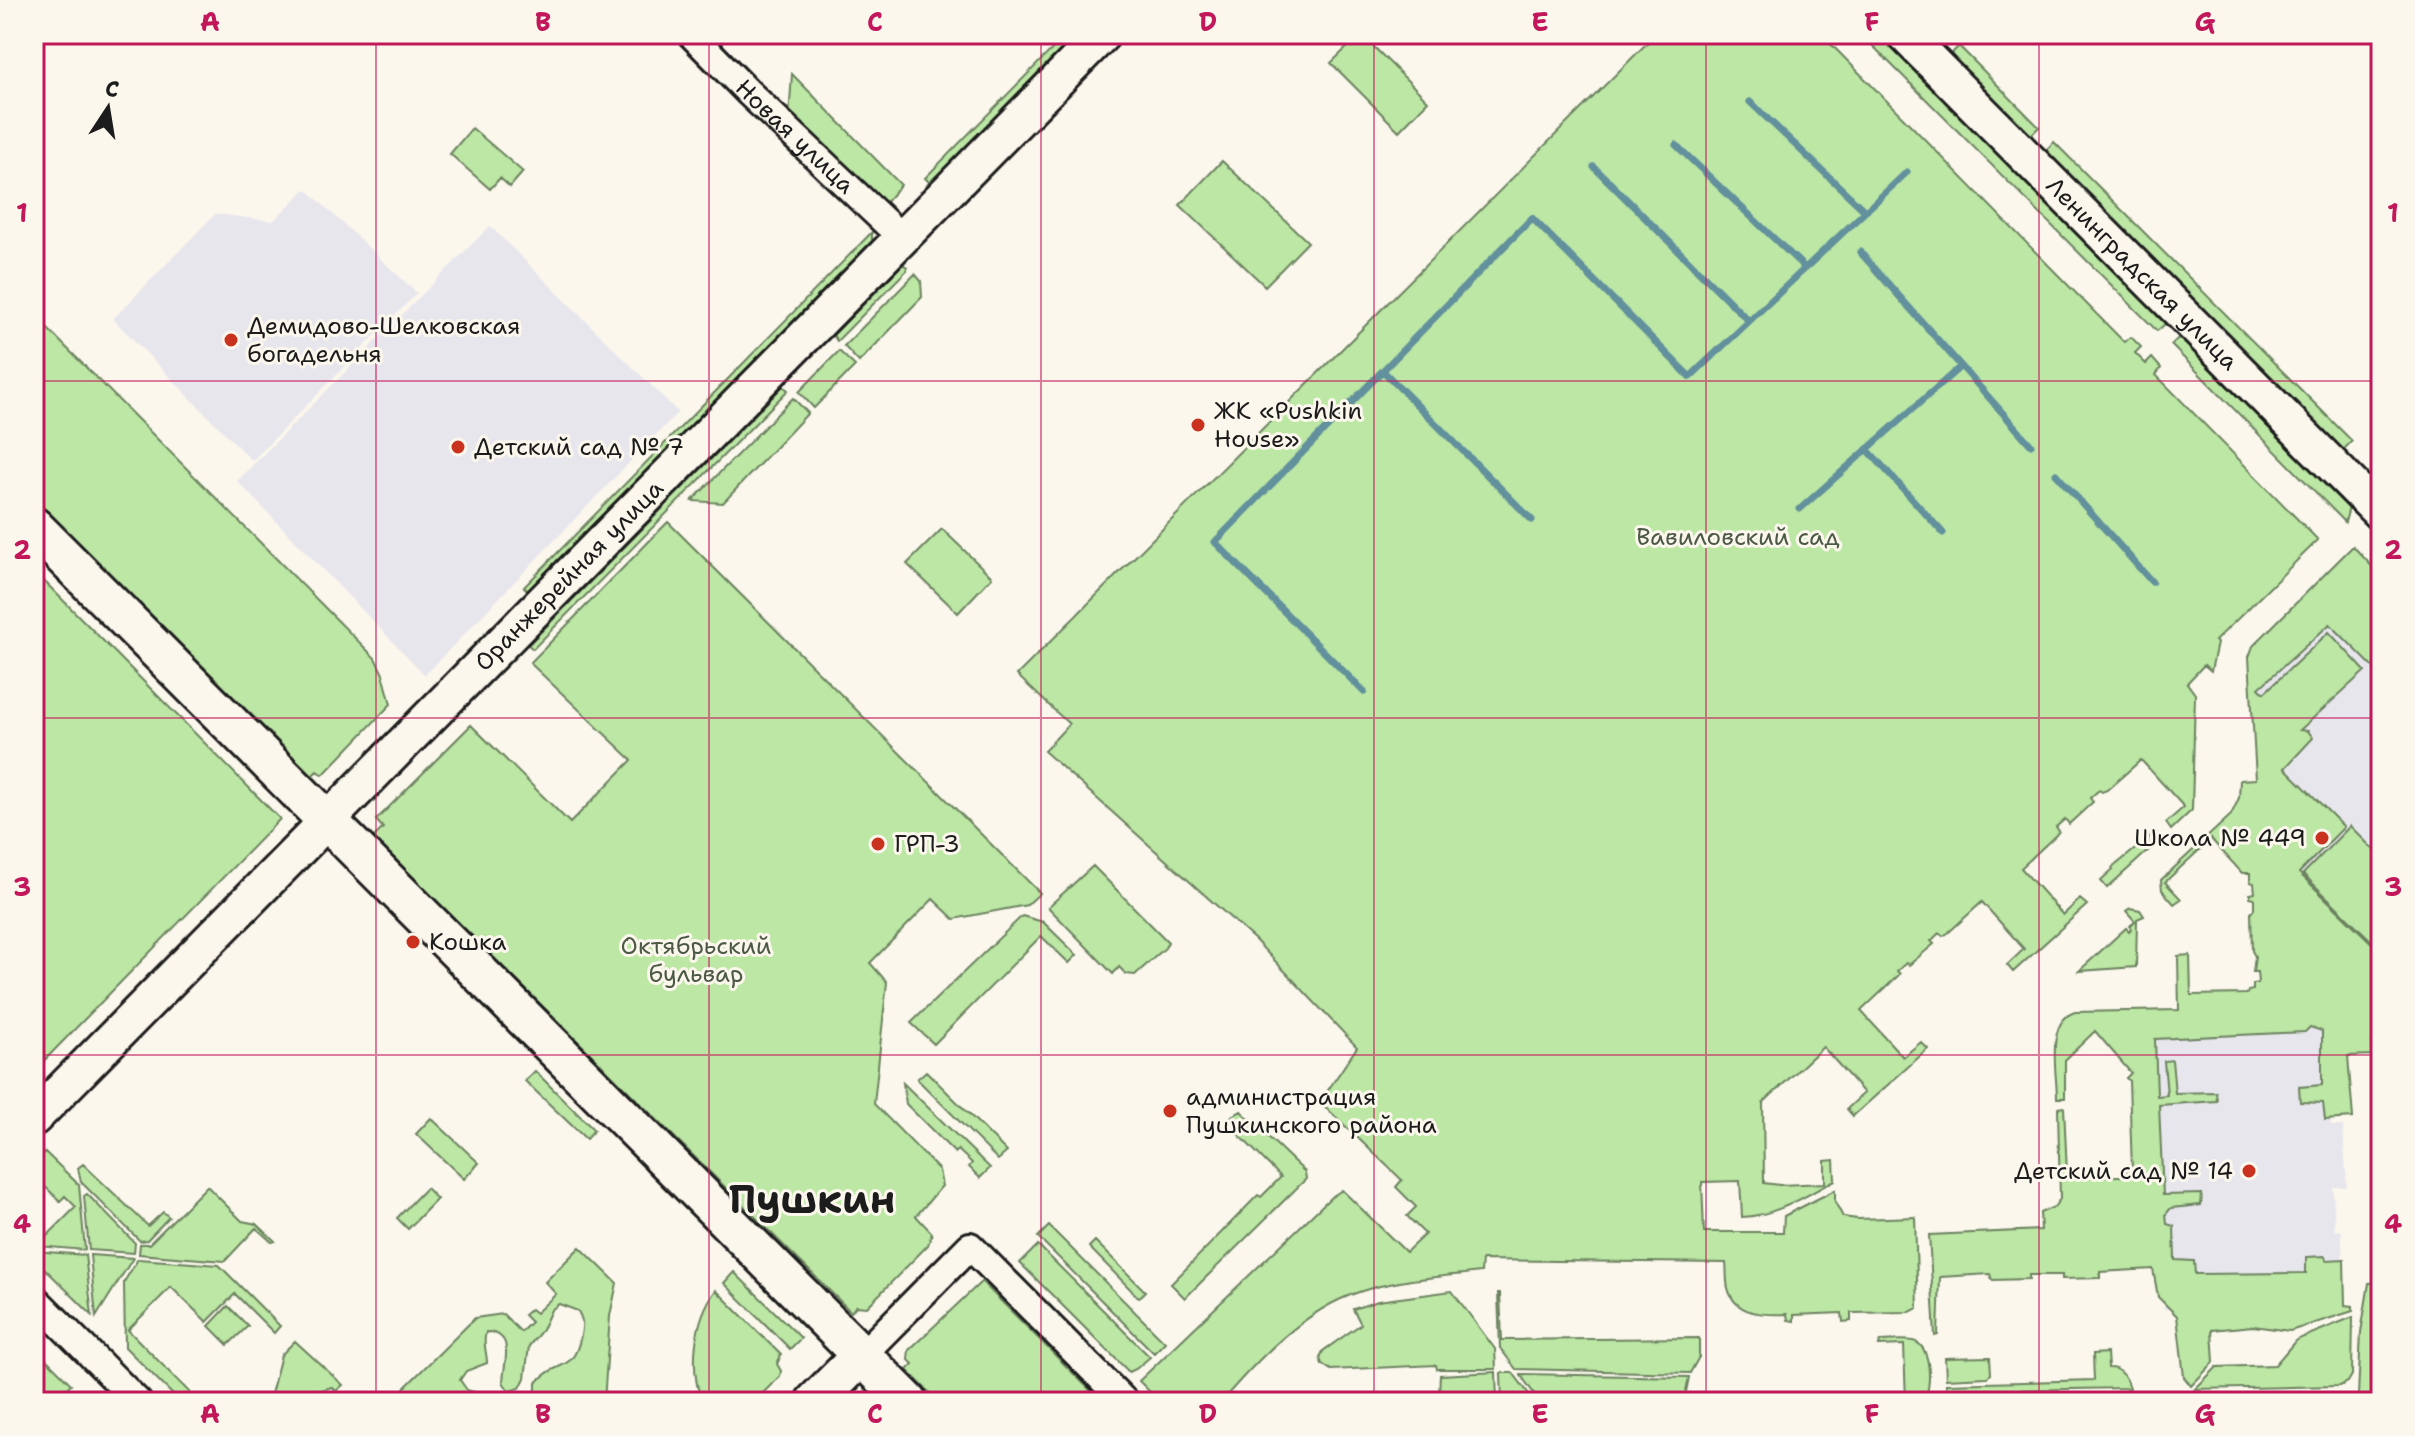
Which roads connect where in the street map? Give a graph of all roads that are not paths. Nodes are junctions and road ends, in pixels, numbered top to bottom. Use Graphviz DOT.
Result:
graph roads {
  1 [pos="691,34"];
  2 [pos="1103,34"];
  3 [pos="1904,34"];
  4 [pos="902,238"];
  5 [pos="2381,514"];
  6 [pos="34,527"];
  7 [pos="328,821"];
  8 [pos="34,1118"];
  9 [pos="34,1298"];
  10 [pos="862,1355"];
  11 [pos="138,1402"];
  12 [pos="815,1402"];
  13 [pos="908,1402"];
  14 [pos="1125,1402"];
  1 -- 4 [label="street, Новая улица"];
  2 -- 4 [label="street, Оранжерейная улица"];
  3 -- 5 [label="street, Ленинградская улица"];
  4 -- 7 [label="street, Оранжерейная улица"];
  6 -- 7 [label="main road"];
  7 -- 8 [label="street, Оранжерейная улица"];
  7 -- 10 [label="main road"];
  9 -- 11 [label="street"];
  10 -- 12 [label="main road"];
  10 -- 13 [label="main road"];
  10 -- 14 [label="street"];
}
